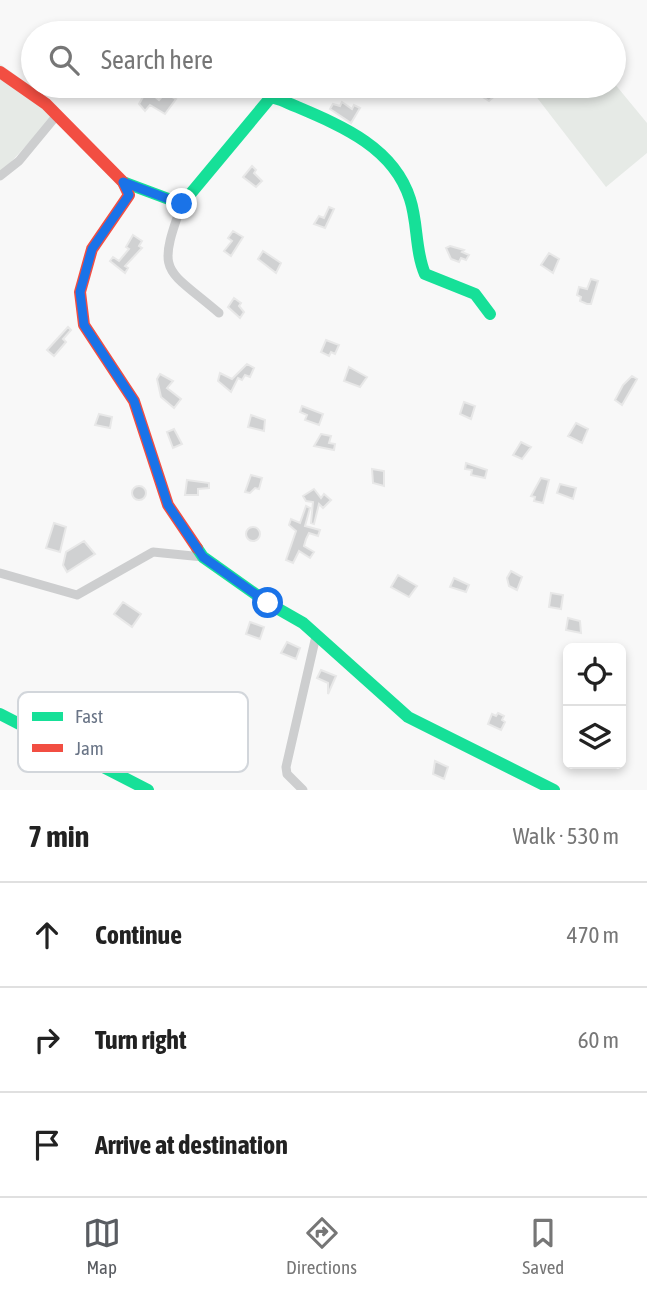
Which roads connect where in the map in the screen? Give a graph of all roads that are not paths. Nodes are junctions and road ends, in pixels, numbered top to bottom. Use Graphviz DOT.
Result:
graph roads {
  1 [pos="0,72"];
  2 [pos="21,88"];
  3 [pos="34,98"];
  4 [pos="270,98"];
  5 [pos="274,98"];
  6 [pos="57,115"];
  7 [pos="0,176"];
  8 [pos="123,182"];
  9 [pos="182,204"];
  10 [pos="219,313"];
  11 [pos="490,314"];
  12 [pos="203,557"];
  13 [pos="0,573"];
  14 [pos="316,636"];
  15 [pos="0,714"];
  16 [pos="18,723"];
  17 [pos="113,772"];
  18 [pos="148,790"];
  19 [pos="303,790"];
  20 [pos="554,790"];
  1 -- 2 [label="street"];
  3 -- 6 [label="street"];
  4 -- 9 [label="street"];
  5 -- 11 [label="street"];
  6 -- 7 [label="street"];
  6 -- 8 [label="street"];
  8 -- 9 [label="street"];
  8 -- 12 [label="street"];
  9 -- 10 [label="street"];
  12 -- 13 [label="street"];
  12 -- 14 [label="street"];
  14 -- 19 [label="street"];
  14 -- 20 [label="street"];
  15 -- 16 [label="street"];
  17 -- 18 [label="street"];
}
